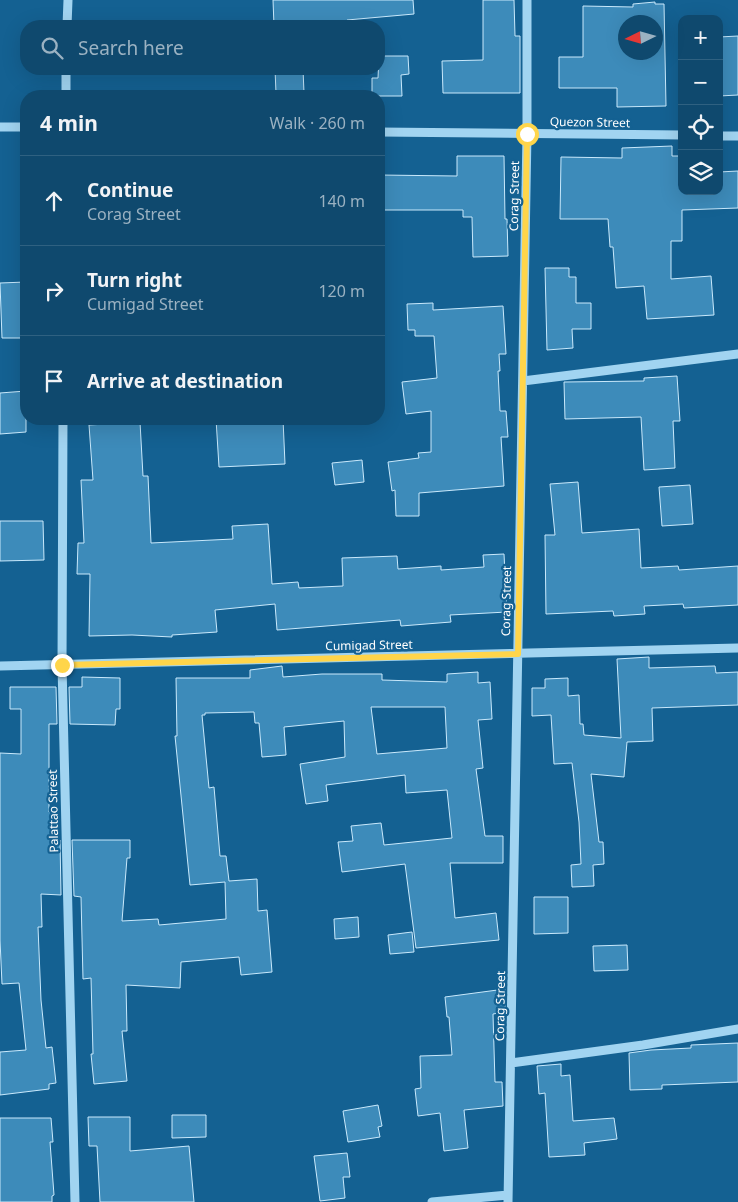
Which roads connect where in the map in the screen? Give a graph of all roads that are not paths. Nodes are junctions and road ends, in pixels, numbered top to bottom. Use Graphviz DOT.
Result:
graph roads {
  1 [pos="68,0"];
  2 [pos="527,0"];
  3 [pos="67,20"];
  4 [pos="66,75"];
  5 [pos="66,90"];
  6 [pos="0,126"];
  7 [pos="20,127"];
  8 [pos="385,132"];
  9 [pos="527,134"];
  10 [pos="678,136"];
  11 [pos="723,136"];
  12 [pos="738,136"];
  13 [pos="738,354"];
  14 [pos="523,381"];
  15 [pos="63,425"];
  16 [pos="738,648"];
  17 [pos="518,654"];
  18 [pos="62,665"];
  19 [pos="0,666"];
  20 [pos="738,1029"];
  21 [pos="511,1064"];
  22 [pos="508,1198"];
  23 [pos="75,1202"];
  24 [pos="432,1202"];
  1 -- 3 [label="street"];
  2 -- 9 [label="street, Corag Street"];
  4 -- 5 [label="street"];
  6 -- 7 [label="street"];
  8 -- 9 [label="street, Quezon Street"];
  9 -- 10 [label="street, Quezon Street"];
  9 -- 14 [label="street, Corag Street"];
  11 -- 12 [label="street"];
  13 -- 14 [label="street"];
  14 -- 17 [label="street, Corag Street"];
  15 -- 18 [label="street, Palattao Street"];
  16 -- 17 [label="street, Cumigad Street"];
  17 -- 18 [label="street, Cumigad Street"];
  17 -- 21 [label="street, Corag Street"];
  18 -- 19 [label="street, Cumigad Street"];
  18 -- 23 [label="street, Palattao Street"];
  20 -- 21 [label="street"];
  21 -- 22 [label="street, Corag Street"];
  22 -- 24 [label="street"];
}
